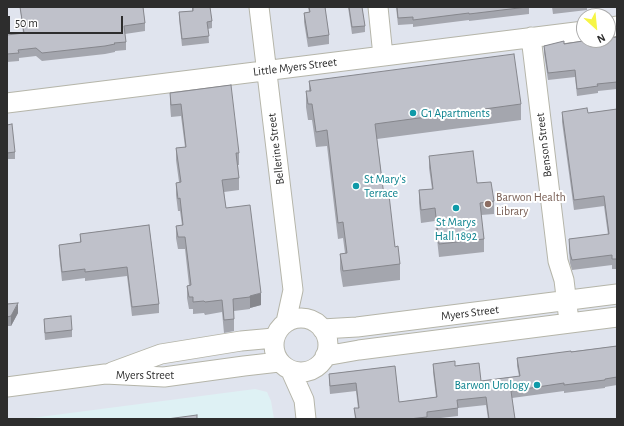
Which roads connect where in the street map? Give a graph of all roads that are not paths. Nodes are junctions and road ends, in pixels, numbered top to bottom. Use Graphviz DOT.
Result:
graph roads {
  1 [pos="259,7"];
  2 [pos="378,7"];
  3 [pos="576,31"];
  4 [pos="531,37"];
  5 [pos="383,56"];
  6 [pos="267,70"];
  7 [pos="7,103"];
  8 [pos="293,290"];
  9 [pos="617,294"];
  10 [pos="566,301"];
  11 [pos="617,317"];
  12 [pos="286,322"];
  13 [pos="569,323"];
  14 [pos="318,325"];
  15 [pos="274,338"];
  16 [pos="325,356"];
  17 [pos="285,366"];
  18 [pos="312,370"];
  19 [pos="105,374"];
  20 [pos="7,387"];
  21 [pos="304,400"];
  22 [pos="306,419"];
  1 -- 6 [label="street, Bellerine Street"];
  2 -- 5 [label="street"];
  3 -- 4 [label="street, Little Myers Street"];
  4 -- 5 [label="street, Little Myers Street"];
  4 -- 10 [label="street, Benson Street"];
  5 -- 6 [label="street, Little Myers Street"];
  6 -- 7 [label="street, Little Myers Street"];
  6 -- 8 [label="street, Bellerine Street"];
  8 -- 12 [label="street, Bellerine Street"];
  8 -- 14 [label="street, Bellerine Street"];
  9 -- 10 [label="street, Myers Street"];
  10 -- 13 [label="street, Benson Street"];
  10 -- 14 [label="street, Myers Street"];
  11 -- 13 [label="street, Myers Street"];
  12 -- 14 [label="street"];
  12 -- 15 [label="street"];
  13 -- 16 [label="street, Myers Street"];
  14 -- 16 [label="street"];
  15 -- 17 [label="street"];
  15 -- 19 [label="street, Myers Street"];
  16 -- 18 [label="street"];
  17 -- 18 [label="street"];
  17 -- 19 [label="street, Myers Street"];
  17 -- 21 [label="street"];
  18 -- 21 [label="street"];
  19 -- 20 [label="street, Myers Street"];
  21 -- 22 [label="street"];
}
